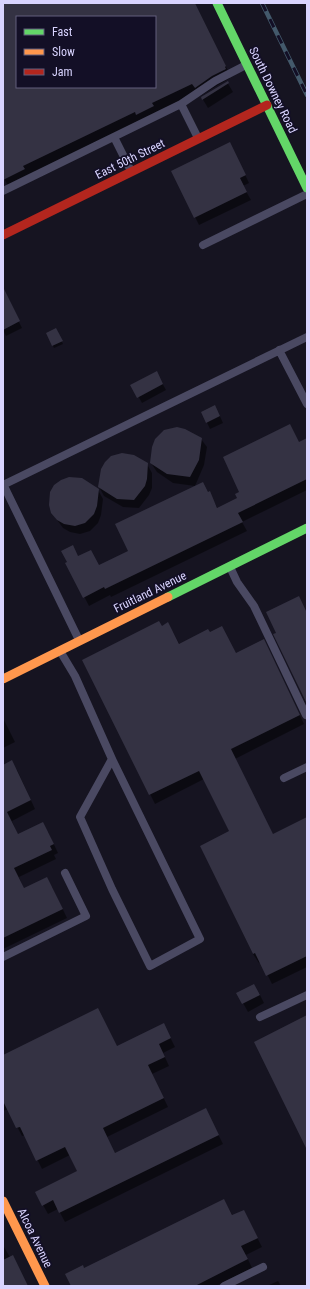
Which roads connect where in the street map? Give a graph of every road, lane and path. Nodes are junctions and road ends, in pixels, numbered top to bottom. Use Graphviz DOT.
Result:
graph roads {
  1 [pos="217,3"];
  2 [pos="247,64"];
  3 [pos="181,104"];
  4 [pos="267,105"];
  5 [pos="114,137"];
  6 [pos="198,139"];
  7 [pos="131,172"];
  8 [pos="307,188"];
  9 [pos="3,191"];
  10 [pos="307,194"];
  11 [pos="3,235"];
  12 [pos="204,245"];
  13 [pos="307,336"];
  14 [pos="279,350"];
  15 [pos="307,404"];
  16 [pos="3,485"];
  17 [pos="307,528"];
  18 [pos="229,566"];
  19 [pos="79,641"];
  20 [pos="59,650"];
  21 [pos="3,679"];
  22 [pos="306,715"];
  23 [pos="112,759"];
  24 [pos="307,767"];
  25 [pos="284,778"];
  26 [pos="65,873"];
  27 [pos="3,957"];
  28 [pos="307,995"];
  29 [pos="260,1017"];
  30 [pos="3,1201"];
  31 [pos="6,1213"];
  32 [pos="263,1267"];
  33 [pos="45,1286"];
  34 [pos="224,1286"];
  1 -- 2 [label="street, South Downey Road"];
  2 -- 3 [label="lane"];
  2 -- 4 [label="street, South Downey Road"];
  3 -- 5 [label="lane"];
  3 -- 6 [label="lane"];
  4 -- 6 [label="street, East 50th Street"];
  4 -- 8 [label="street, South Downey Road"];
  5 -- 7 [label="lane"];
  5 -- 9 [label="lane"];
  6 -- 7 [label="street, East 50th Street"];
  7 -- 11 [label="street, East 50th Street"];
  10 -- 12 [label="lane"];
  13 -- 14 [label="lane"];
  14 -- 15 [label="lane"];
  14 -- 16 [label="lane"];
  16 -- 19 [label="lane"];
  17 -- 18 [label="street, Fruitland Avenue"];
  18 -- 19 [label="street, Fruitland Avenue"];
  18 -- 22 [label="lane"];
  19 -- 20 [label="street, Fruitland Avenue"];
  20 -- 21 [label="street, Fruitland Avenue"];
  20 -- 23 [label="lane"];
  23 -- 23 [label="lane"];
  24 -- 25 [label="lane"];
  26 -- 27 [label="lane"];
  28 -- 29 [label="lane"];
  30 -- 31 [label="street, Alcoa Avenue"];
  31 -- 33 [label="street, Alcoa Avenue"];
  32 -- 34 [label="lane"];
}
